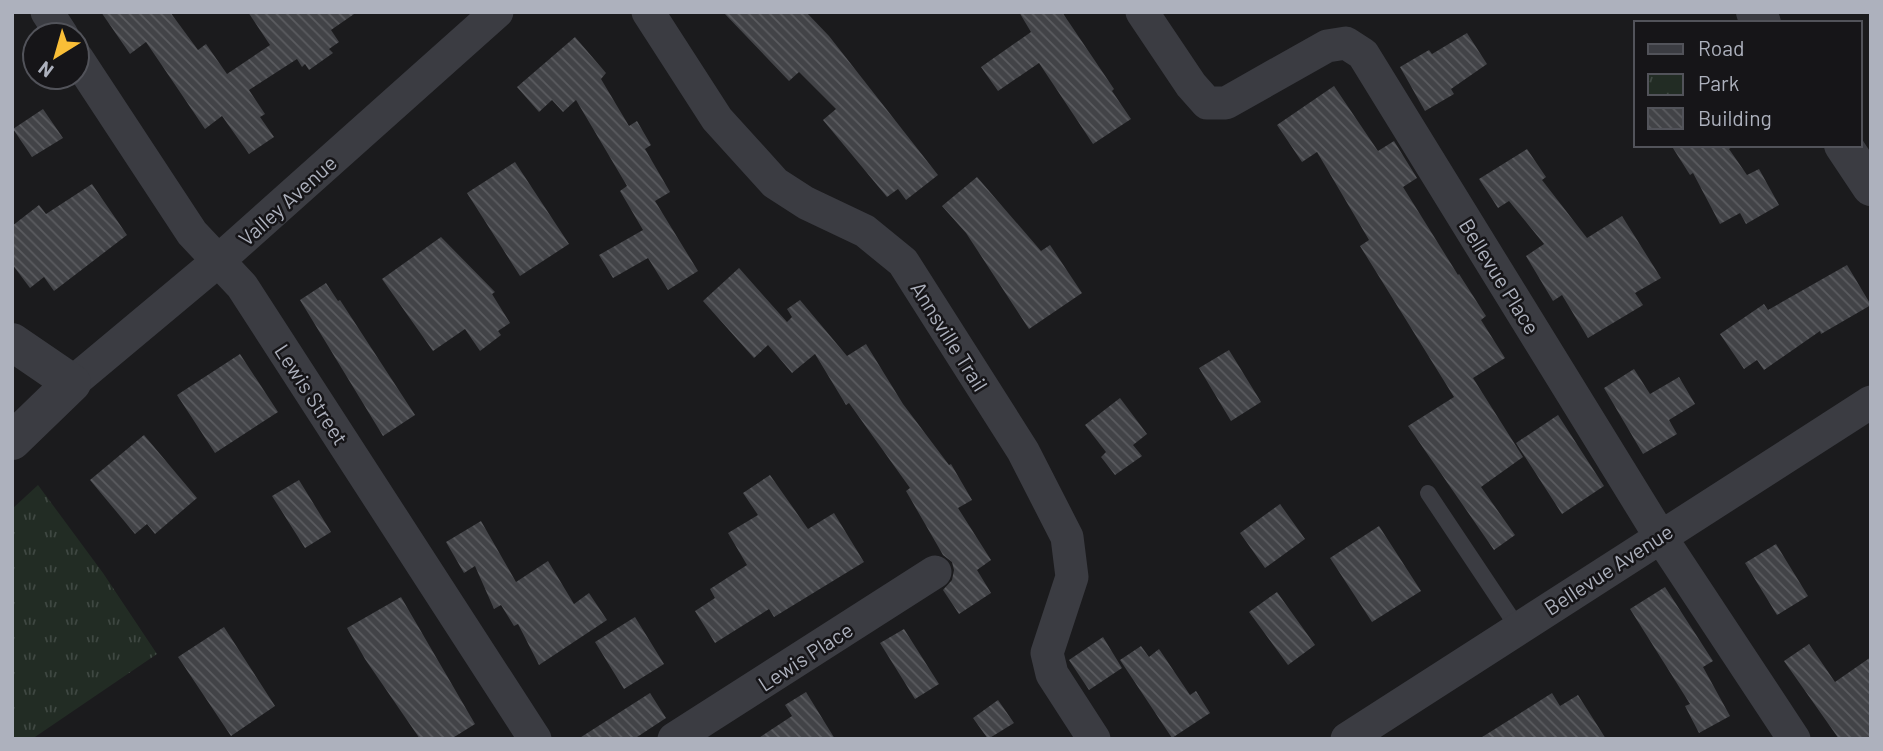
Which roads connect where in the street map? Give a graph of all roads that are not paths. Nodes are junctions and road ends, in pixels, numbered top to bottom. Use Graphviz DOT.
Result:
graph roads {
  1 [pos="497,12"];
  2 [pos="648,12"];
  3 [pos="1142,12"];
  4 [pos="91,79"];
  5 [pos="1844,147"];
  6 [pos="1871,187"];
  7 [pos="218,261"];
  8 [pos="12,342"];
  9 [pos="72,383"];
  10 [pos="1871,402"];
  11 [pos="12,441"];
  12 [pos="1428,493"];
  13 [pos="1660,536"];
  14 [pos="935,572"];
  15 [pos="1518,628"];
  16 [pos="1381,730"];
  17 [pos="536,739"];
  18 [pos="674,739"];
  19 [pos="1094,739"];
  20 [pos="1347,739"];
  21 [pos="1794,739"];
  1 -- 7 [label="street, Valley Avenue"];
  2 -- 19 [label="street, Annsville Trail"];
  3 -- 13 [label="street, Bellevue Place"];
  4 -- 7 [label="street, Lewis Street"];
  5 -- 6 [label="street"];
  7 -- 9 [label="street, Valley Avenue"];
  7 -- 17 [label="street, Lewis Street"];
  8 -- 9 [label="street"];
  9 -- 11 [label="street"];
  10 -- 13 [label="street, Bellevue Avenue"];
  12 -- 15 [label="lane"];
  13 -- 15 [label="street, Bellevue Avenue"];
  13 -- 21 [label="street, Bellevue Place"];
  14 -- 18 [label="street, Lewis Place"];
  15 -- 16 [label="street, Bellevue Avenue"];
  16 -- 20 [label="street, Bellevue Avenue"];
}
